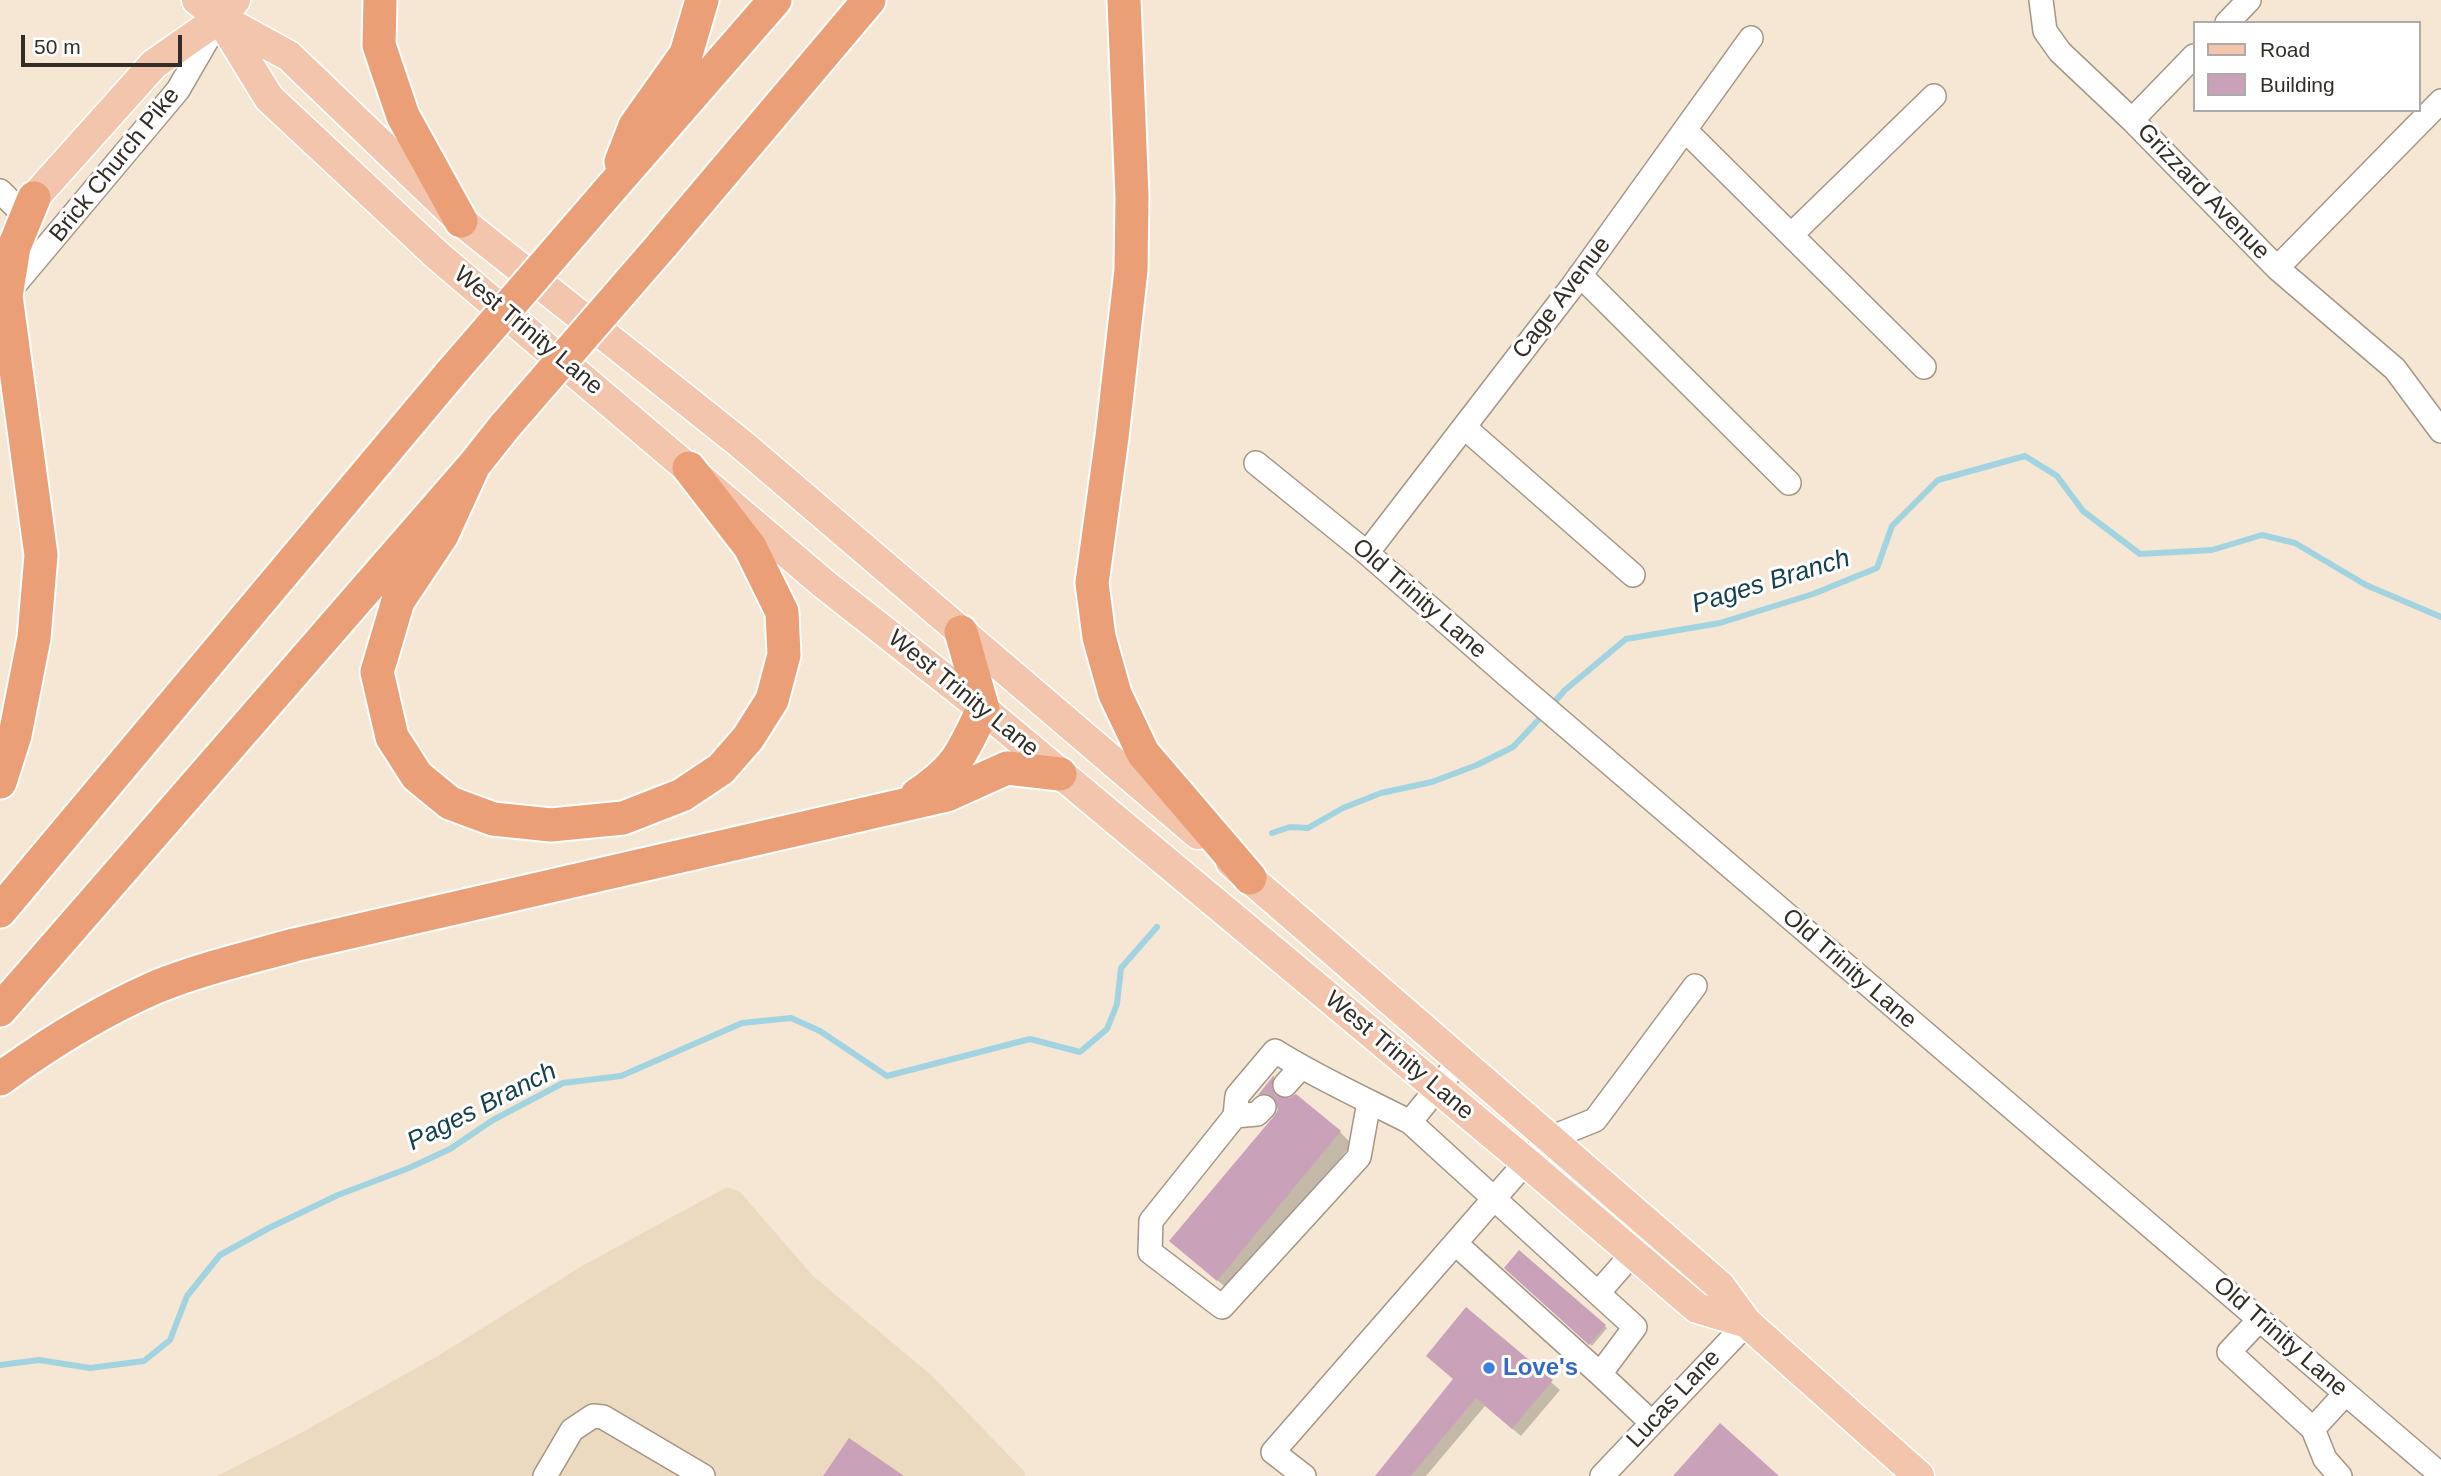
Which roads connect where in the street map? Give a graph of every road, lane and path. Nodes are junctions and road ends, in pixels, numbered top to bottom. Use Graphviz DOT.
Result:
graph roads {
  1 [pos="380,0"];
  2 [pos="702,0"];
  3 [pos="775,0"];
  4 [pos="869,0"];
  5 [pos="1124,0"];
  6 [pos="2041,0"];
  7 [pos="2249,0"];
  8 [pos="217,6"];
  9 [pos="2229,21"];
  10 [pos="1751,38"];
  11 [pos="2192,58"];
  12 [pos="1934,96"];
  13 [pos="2441,101"];
  14 [pos="2132,120"];
  15 [pos="1685,130"];
  16 [pos="612,187"];
  17 [pos="0,191"];
  18 [pos="28,205"];
  19 [pos="461,221"];
  20 [pos="1791,234"];
  21 [pos="0,238"];
  22 [pos="2277,268"];
  23 [pos="1580,275"];
  24 [pos="3,299"];
  25 [pos="1924,367"];
  26 [pos="0,410"];
  27 [pos="2438,420"];
  28 [pos="1464,427"];
  29 [pos="25,438"];
  30 [pos="1256,463"];
  31 [pos="474,465"];
  32 [pos="689,468"];
  33 [pos="1789,483"];
  34 [pos="1367,553"];
  35 [pos="1633,575"];
  36 [pos="961,632"];
  37 [pos="983,709"];
  38 [pos="1060,774"];
  39 [pos="0,782"];
  40 [pos="904,804"];
  41 [pos="1250,878"];
  42 [pos="0,911"];
  43 [pos="1695,986"];
  44 [pos="0,1010"];
  45 [pos="1460,1059"];
  46 [pos="1301,1068"];
  47 [pos="0,1079"];
  48 [pos="1285,1084"];
  49 [pos="1437,1088"];
  50 [pos="1369,1101"];
  51 [pos="1264,1107"];
  52 [pos="1235,1116"];
  53 [pos="1410,1122"];
  54 [pos="1550,1138"];
  55 [pos="1526,1162"];
  56 [pos="1494,1198"];
  57 [pos="1654,1229"];
  58 [pos="1456,1244"];
  59 [pos="1633,1254"];
  60 [pos="1598,1293"];
  61 [pos="2259,1320"];
  62 [pos="1747,1323"];
  63 [pos="1600,1374"];
  64 [pos="2345,1394"];
  65 [pos="1652,1423"];
  66 [pos="2313,1429"];
  67 [pos="2441,1475"];
  68 [pos="545,1476"];
  69 [pos="703,1476"];
  70 [pos="1304,1476"];
  71 [pos="1602,1476"];
  72 [pos="1919,1476"];
  73 [pos="2340,1476"];
  1 -- 19 [label="highway"];
  2 -- 16 [label="highway"];
  3 -- 16 [label="highway"];
  4 -- 31 [label="highway, bridge"];
  5 -- 41 [label="highway"];
  6 -- 14 [label="street"];
  7 -- 9 [label="street"];
  8 -- 18 [label="main road, Brick Church Pike"];
  8 -- 19 [label="main road, West Trinity Lane"];
  8 -- 24 [label="street, Brick Church Pike"];
  8 -- 32 [label="main road, West Trinity Lane"];
  10 -- 15 [label="street, Cage Avenue"];
  11 -- 14 [label="street, Grizzard Avenue"];
  12 -- 20 [label="street"];
  13 -- 22 [label="street, Grizzard Avenue"];
  14 -- 22 [label="street, Grizzard Avenue"];
  15 -- 20 [label="street"];
  15 -- 23 [label="street, Cage Avenue"];
  16 -- 42 [label="highway, bridge"];
  17 -- 18 [label="street"];
  18 -- 21 [label="street, Brick Church Pike"];
  18 -- 24 [label="highway"];
  19 -- 36 [label="main road, West Trinity Lane"];
  20 -- 25 [label="street"];
  22 -- 27 [label="street, Grizzard Avenue"];
  23 -- 28 [label="street, Cage Avenue"];
  23 -- 33 [label="street"];
  24 -- 29 [label="highway"];
  26 -- 29 [label="highway"];
  28 -- 34 [label="street, Cage Avenue"];
  28 -- 35 [label="street"];
  29 -- 39 [label="highway"];
  30 -- 34 [label="street, Old Trinity Lane"];
  31 -- 32 [label="highway"];
  31 -- 44 [label="highway"];
  32 -- 37 [label="main road, West Trinity Lane"];
  34 -- 61 [label="street, Old Trinity Lane"];
  36 -- 37 [label="highway"];
  36 -- 41 [label="main road, West Trinity Lane"];
  37 -- 38 [label="main road, West Trinity Lane"];
  37 -- 40 [label="highway"];
  38 -- 40 [label="highway"];
  38 -- 49 [label="main road, West Trinity Lane"];
  40 -- 47 [label="highway"];
  41 -- 45 [label="main road, West Trinity Lane"];
  43 -- 54 [label="street"];
  45 -- 49 [label="street"];
  45 -- 54 [label="main road, West Trinity Lane"];
  46 -- 48 [label="street"];
  46 -- 50 [label="street"];
  46 -- 52 [label="street"];
  49 -- 53 [label="street"];
  49 -- 55 [label="main road, West Trinity Lane"];
  50 -- 52 [label="street"];
  50 -- 53 [label="street"];
  51 -- 52 [label="street"];
  53 -- 56 [label="street"];
  54 -- 55 [label="street"];
  54 -- 57 [label="main road, West Trinity Lane"];
  55 -- 56 [label="street"];
  55 -- 59 [label="main road, West Trinity Lane"];
  56 -- 58 [label="street"];
  56 -- 60 [label="street"];
  57 -- 59 [label="street"];
  57 -- 62 [label="main road, West Trinity Lane"];
  58 -- 63 [label="street"];
  58 -- 70 [label="street"];
  59 -- 60 [label="street"];
  59 -- 62 [label="main road, West Trinity Lane"];
  60 -- 63 [label="street"];
  61 -- 64 [label="street, Old Trinity Lane"];
  61 -- 66 [label="street"];
  62 -- 65 [label="street, Lucas Lane"];
  62 -- 72 [label="main road, West Trinity Lane"];
  63 -- 65 [label="street"];
  64 -- 66 [label="street"];
  64 -- 67 [label="street, Old Trinity Lane"];
  65 -- 71 [label="street, Lucas Lane"];
  66 -- 73 [label="street"];
  68 -- 69 [label="street"];
}
